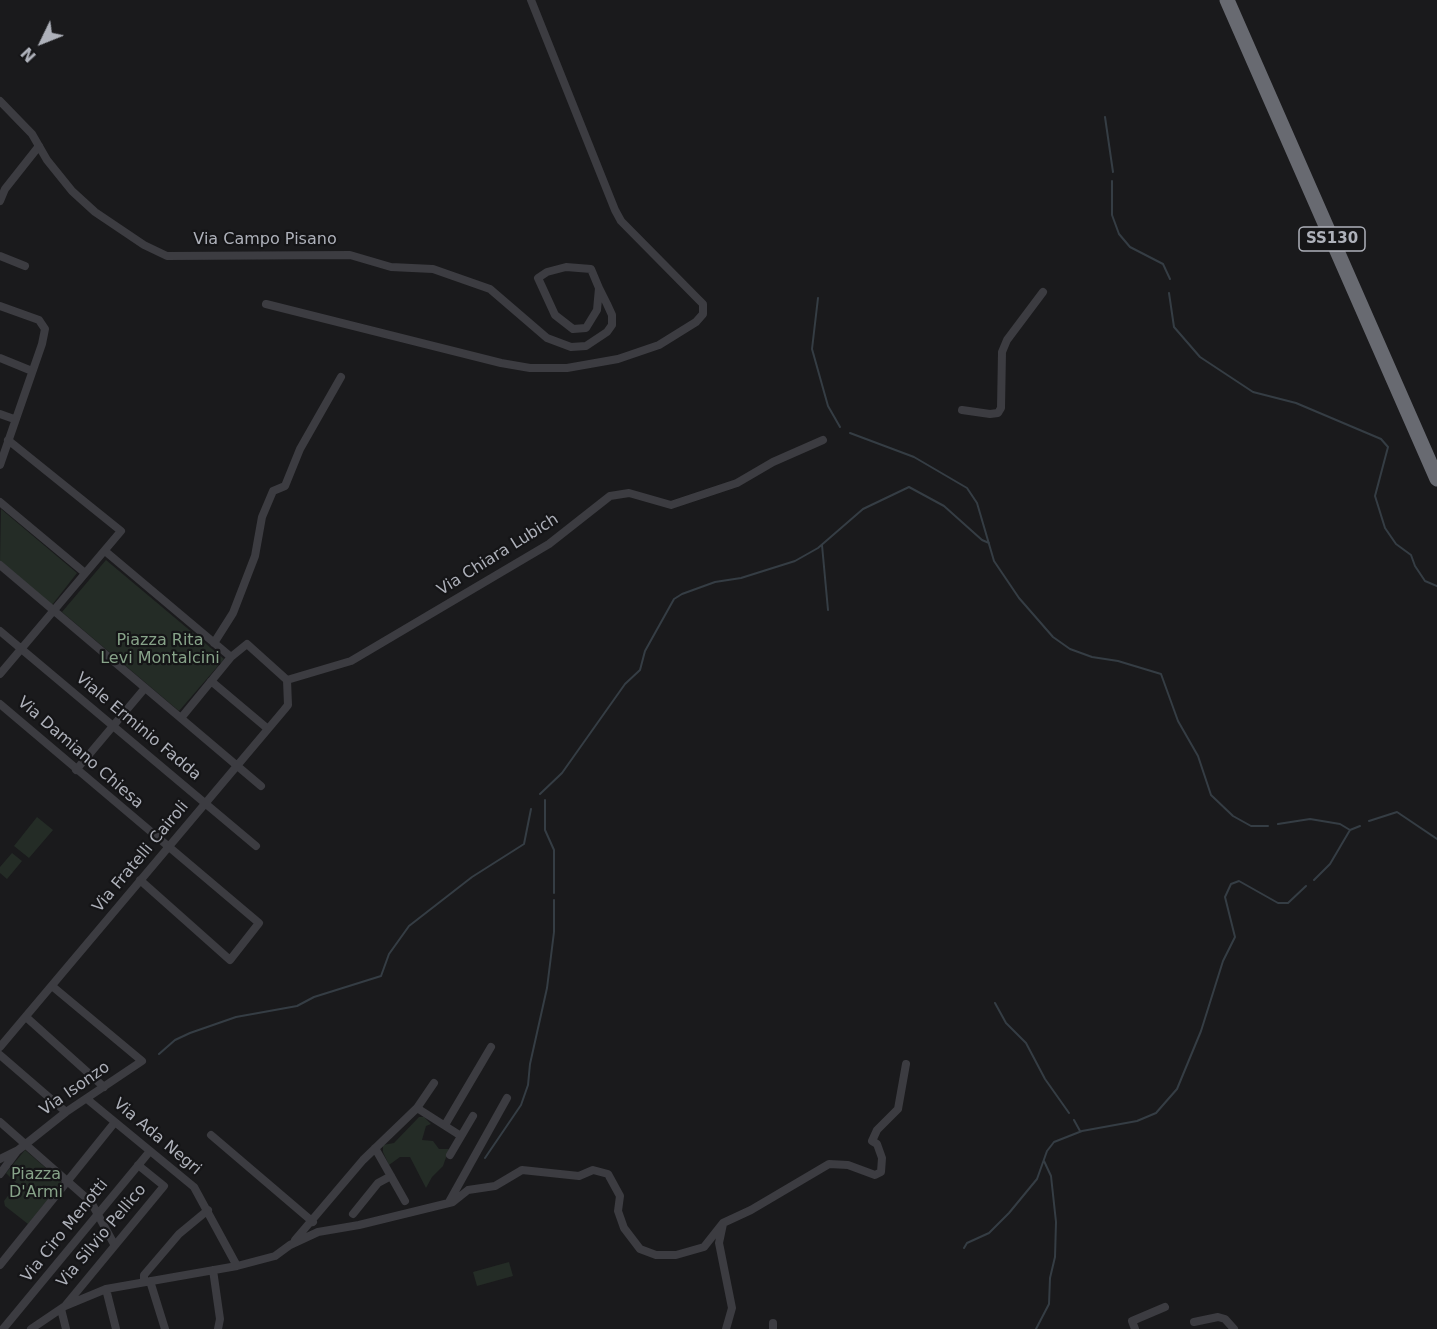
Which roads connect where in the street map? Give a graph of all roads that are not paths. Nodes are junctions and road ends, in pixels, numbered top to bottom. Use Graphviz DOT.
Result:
graph roads {
  1 [pos="531,0"];
  2 [pos="1227,0"];
  3 [pos="0,101"];
  4 [pos="39,146"];
  5 [pos="2,188"];
  6 [pos="0,201"];
  7 [pos="0,256"];
  8 [pos="25,266"];
  9 [pos="599,288"];
  10 [pos="1043,292"];
  11 [pos="266,304"];
  12 [pos="0,306"];
  13 [pos="0,358"];
  14 [pos="32,371"];
  15 [pos="341,377"];
  16 [pos="962,410"];
  17 [pos="0,414"];
  18 [pos="14,419"];
  19 [pos="8,440"];
  20 [pos="823,440"];
  21 [pos="0,464"];
  22 [pos="1437,479"];
  23 [pos="0,502"];
  24 [pos="105,551"];
  25 [pos="0,565"];
  26 [pos="86,573"];
  27 [pos="54,610"];
  28 [pos="0,631"];
  29 [pos="214,643"];
  30 [pos="21,649"];
  31 [pos="231,657"];
  32 [pos="0,674"];
  33 [pos="287,680"];
  34 [pos="212,681"];
  35 [pos="145,688"];
  36 [pos="0,704"];
  37 [pos="180,718"];
  38 [pos="113,726"];
  39 [pos="268,729"];
  40 [pos="237,766"];
  41 [pos="76,770"];
  42 [pos="261,786"];
  43 [pos="206,804"];
  44 [pos="256,846"];
  45 [pos="168,847"];
  46 [pos="140,880"];
  47 [pos="52,986"];
  48 [pos="27,1017"];
  49 [pos="0,1047"];
  50 [pos="491,1047"];
  51 [pos="0,1055"];
  52 [pos="906,1064"];
  53 [pos="434,1083"];
  54 [pos="104,1087"];
  55 [pos="507,1098"];
  56 [pos="87,1099"];
  57 [pos="417,1108"];
  58 [pos="66,1112"];
  59 [pos="473,1116"];
  60 [pos="0,1122"];
  61 [pos="115,1122"];
  62 [pos="445,1125"];
  63 [pos="211,1135"];
  64 [pos="461,1136"];
  65 [pos="26,1144"];
  66 [pos="375,1148"];
  67 [pos="17,1151"];
  68 [pos="150,1151"];
  69 [pos="450,1155"];
  70 [pos="0,1159"];
  71 [pos="138,1165"];
  72 [pos="0,1174"];
  73 [pos="391,1176"];
  74 [pos="68,1180"];
  75 [pos="405,1201"];
  76 [pos="448,1203"];
  77 [pos="208,1210"];
  78 [pos="98,1214"];
  79 [pos="353,1214"];
  80 [pos="313,1222"];
  81 [pos="723,1223"];
  82 [pos="114,1245"];
  83 [pos="291,1245"];
  84 [pos="1,1262"];
  85 [pos="237,1266"];
  86 [pos="213,1270"];
  87 [pos="147,1282"];
  88 [pos="106,1289"];
  89 [pos="1165,1307"];
  90 [pos="63,1308"];
  91 [pos="1194,1322"];
  92 [pos="3,1329"];
  93 [pos="31,1329"];
  94 [pos="66,1329"];
  95 [pos="116,1329"];
  96 [pos="165,1329"];
  97 [pos="218,1329"];
  98 [pos="726,1329"];
  99 [pos="1136,1329"];
  100 [pos="1234,1329"];
  1 -- 11 [label="street"];
  2 -- 22 [label="highway, SS130"];
  3 -- 4 [label="street, Via Campo Pisano"];
  4 -- 5 [label="street"];
  4 -- 9 [label="street, Via Campo Pisano"];
  5 -- 6 [label="street"];
  7 -- 8 [label="street"];
  9 -- 9 [label="street"];
  10 -- 16 [label="street"];
  12 -- 14 [label="street"];
  13 -- 14 [label="street"];
  14 -- 18 [label="street"];
  15 -- 29 [label="street"];
  17 -- 18 [label="street"];
  18 -- 19 [label="street"];
  19 -- 21 [label="street"];
  19 -- 24 [label="street"];
  20 -- 33 [label="street, Via Chiara Lubich"];
  23 -- 26 [label="street"];
  24 -- 26 [label="street"];
  24 -- 29 [label="street"];
  25 -- 27 [label="street"];
  26 -- 27 [label="street"];
  27 -- 30 [label="street"];
  27 -- 35 [label="street"];
  28 -- 30 [label="street, Viale Erminio Fadda"];
  29 -- 31 [label="street"];
  30 -- 32 [label="street"];
  30 -- 38 [label="street, Viale Erminio Fadda"];
  31 -- 33 [label="street"];
  31 -- 34 [label="street"];
  33 -- 39 [label="street, Via Fratelli Cairoli"];
  34 -- 37 [label="street"];
  34 -- 39 [label="street"];
  35 -- 37 [label="street"];
  35 -- 38 [label="street"];
  36 -- 41 [label="street, Via Damiano Chiesa"];
  37 -- 40 [label="street"];
  38 -- 41 [label="street"];
  38 -- 43 [label="street, Viale Erminio Fadda"];
  39 -- 40 [label="street, Via Fratelli Cairoli"];
  40 -- 42 [label="street"];
  40 -- 43 [label="street, Via Fratelli Cairoli"];
  41 -- 45 [label="street, Via Damiano Chiesa"];
  43 -- 44 [label="street, Viale Erminio Fadda"];
  43 -- 45 [label="street, Via Fratelli Cairoli"];
  45 -- 46 [label="street, Via Fratelli Cairoli"];
  45 -- 46 [label="street, Via Damiano Chiesa"];
  46 -- 47 [label="street, Via Fratelli Cairoli"];
  47 -- 48 [label="street, Via Fratelli Cairoli"];
  47 -- 54 [label="street, Via Isonzo"];
  48 -- 49 [label="street, Via Fratelli Cairoli"];
  48 -- 54 [label="street"];
  50 -- 62 [label="street"];
  51 -- 58 [label="street"];
  52 -- 81 [label="street"];
  53 -- 57 [label="street"];
  54 -- 56 [label="street, Via Isonzo"];
  55 -- 76 [label="street"];
  56 -- 58 [label="street, Via Isonzo"];
  56 -- 61 [label="street, Via Ada Negri"];
  57 -- 62 [label="street"];
  57 -- 66 [label="street"];
  58 -- 65 [label="street, Via Isonzo"];
  59 -- 64 [label="street"];
  60 -- 65 [label="street"];
  61 -- 68 [label="street, Via Ada Negri"];
  61 -- 74 [label="street"];
  62 -- 64 [label="street"];
  63 -- 80 [label="street"];
  64 -- 69 [label="street"];
  65 -- 67 [label="street, Via Isonzo"];
  65 -- 74 [label="street"];
  66 -- 73 [label="street"];
  66 -- 80 [label="street"];
  67 -- 70 [label="street"];
  67 -- 72 [label="street"];
  68 -- 71 [label="street, Via Ciro Menotti"];
  68 -- 77 [label="street, Via Ada Negri"];
  71 -- 78 [label="street, Via Ciro Menotti"];
  71 -- 82 [label="street, Via Silvio Pellico"];
  73 -- 75 [label="street"];
  73 -- 79 [label="street"];
  74 -- 78 [label="street"];
  74 -- 84 [label="street"];
  76 -- 81 [label="street"];
  76 -- 83 [label="street"];
  77 -- 85 [label="street, Via Ada Negri"];
  77 -- 87 [label="street"];
  78 -- 82 [label="street"];
  78 -- 92 [label="street, Via Ciro Menotti"];
  80 -- 83 [label="street"];
  81 -- 98 [label="street"];
  82 -- 90 [label="street, Via Silvio Pellico"];
  83 -- 85 [label="street"];
  85 -- 86 [label="street"];
  86 -- 87 [label="street"];
  86 -- 97 [label="street"];
  87 -- 88 [label="street"];
  87 -- 96 [label="street"];
  88 -- 90 [label="street"];
  88 -- 95 [label="street"];
  89 -- 99 [label="street"];
  90 -- 93 [label="street"];
  90 -- 94 [label="street"];
  91 -- 100 [label="street"];
}
